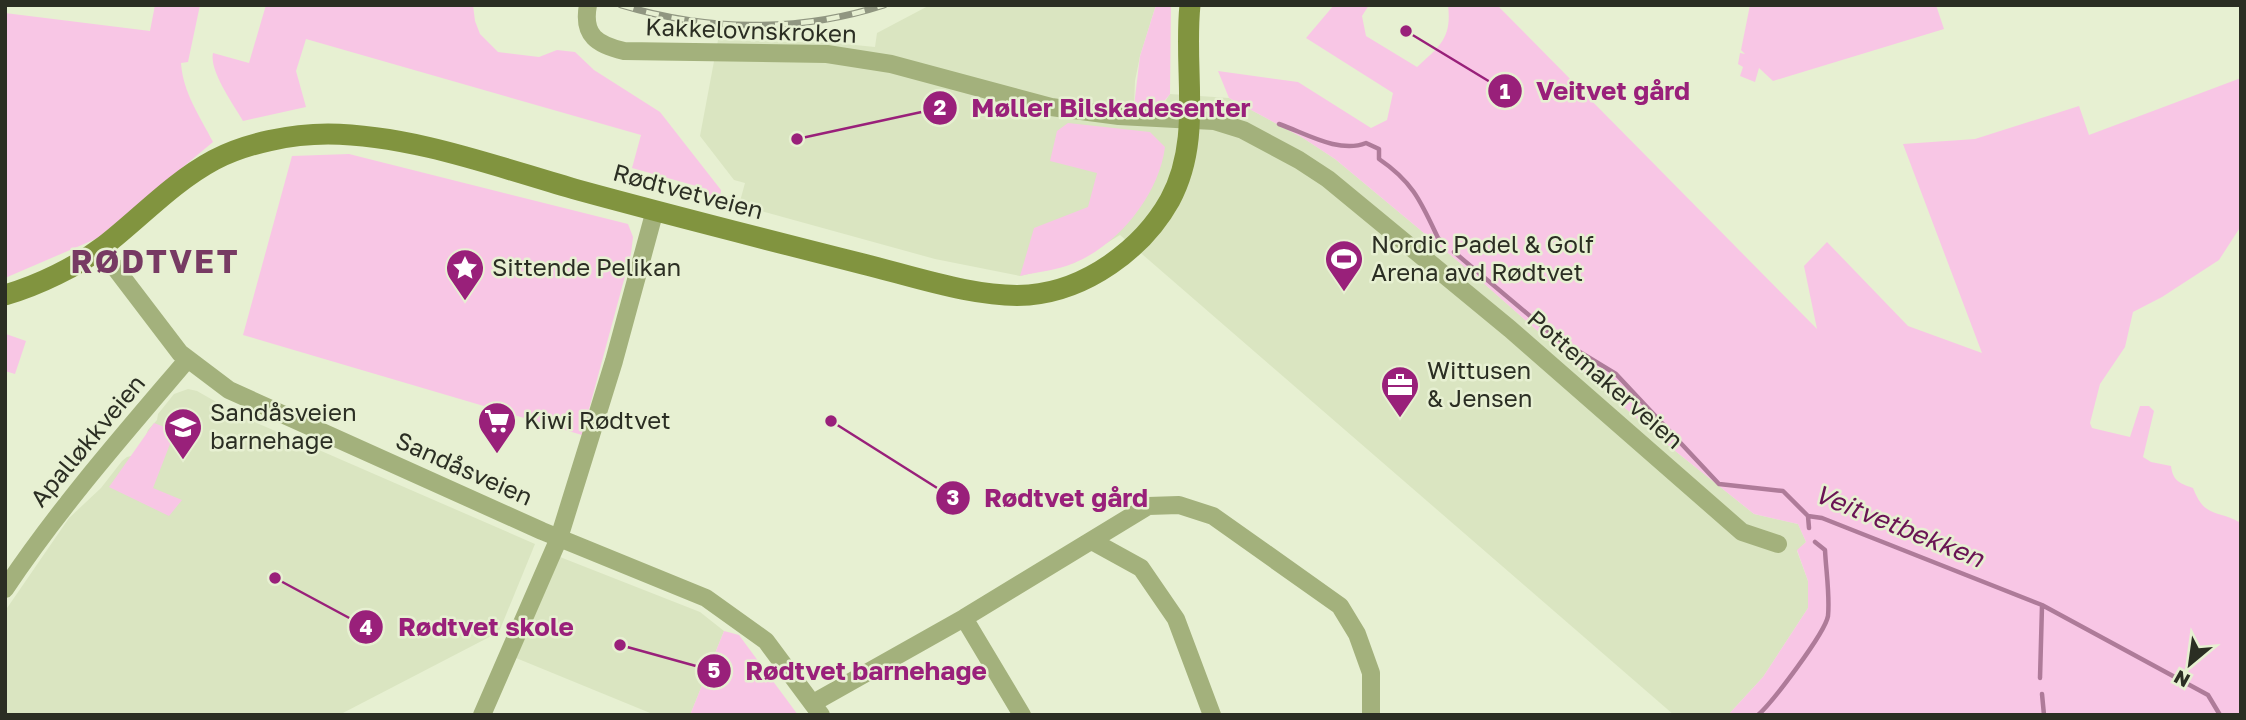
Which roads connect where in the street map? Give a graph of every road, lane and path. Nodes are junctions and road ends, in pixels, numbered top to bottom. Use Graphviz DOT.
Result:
graph roads {
  1 [pos="588,5"];
  2 [pos="1190,5"];
  3 [pos="1190,119"];
  4 [pos="655,210"];
  5 [pos="100,248"];
  6 [pos="5,295"];
  7 [pos="187,360"];
  8 [pos="559,538"];
  9 [pos="1092,541"];
  10 [pos="1778,544"];
  11 [pos="5,589"];
  12 [pos="964,618"];
  13 [pos="817,709"];
  14 [pos="482,715"];
  15 [pos="1022,715"];
  16 [pos="1212,715"];
  17 [pos="1371,715"];
  1 -- 3 [label="street, Kakkelovnskroken"];
  2 -- 3 [label="street, Rødtvetveien"];
  3 -- 4 [label="street, Rødtvetveien"];
  3 -- 10 [label="street, Pottemakerveien"];
  4 -- 5 [label="street, Rødtvetveien"];
  4 -- 8 [label="street"];
  5 -- 6 [label="street, Rødtvetveien"];
  5 -- 7 [label="street, Sandåsveien"];
  7 -- 8 [label="street, Sandåsveien"];
  7 -- 11 [label="street, Apalløkkveien"];
  8 -- 13 [label="street, Sandåsveien"];
  8 -- 14 [label="street"];
  9 -- 12 [label="street"];
  9 -- 16 [label="street"];
  9 -- 17 [label="street"];
  12 -- 13 [label="street"];
  12 -- 15 [label="street"];
}
